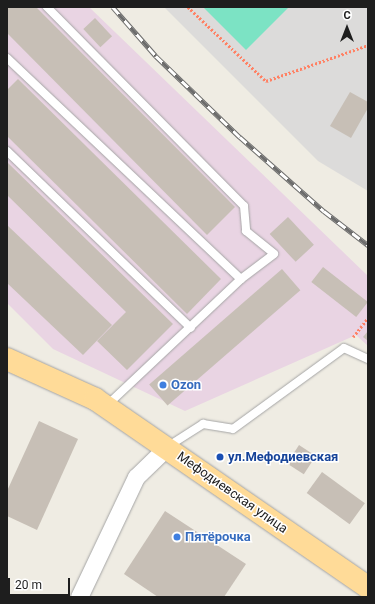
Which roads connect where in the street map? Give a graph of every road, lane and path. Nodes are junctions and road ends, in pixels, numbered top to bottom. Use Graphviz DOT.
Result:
graph roads {
  1 [pos="47,7"];
  2 [pos="188,7"];
  3 [pos="368,45"];
  4 [pos="7,58"];
  5 [pos="7,151"];
  6 [pos="241,279"];
  7 [pos="368,318"];
  8 [pos="191,328"];
  9 [pos="344,348"];
  10 [pos="7,359"];
  11 [pos="368,359"];
  12 [pos="100,403"];
  13 [pos="167,447"];
  14 [pos="368,587"];
  15 [pos="82,596"];
  1 -- 6 [label="lane"];
  2 -- 3 [label="path"];
  4 -- 6 [label="lane"];
  5 -- 8 [label="lane"];
  6 -- 8 [label="lane"];
  7 -- 9 [label="path"];
  8 -- 12 [label="lane"];
  9 -- 11 [label="lane"];
  9 -- 13 [label="lane"];
  10 -- 12 [label="main road, Мефодиевская улица"];
  12 -- 13 [label="main road, Мефодиевская улица"];
  13 -- 14 [label="main road, Мефодиевская улица"];
  13 -- 15 [label="street"];
}
